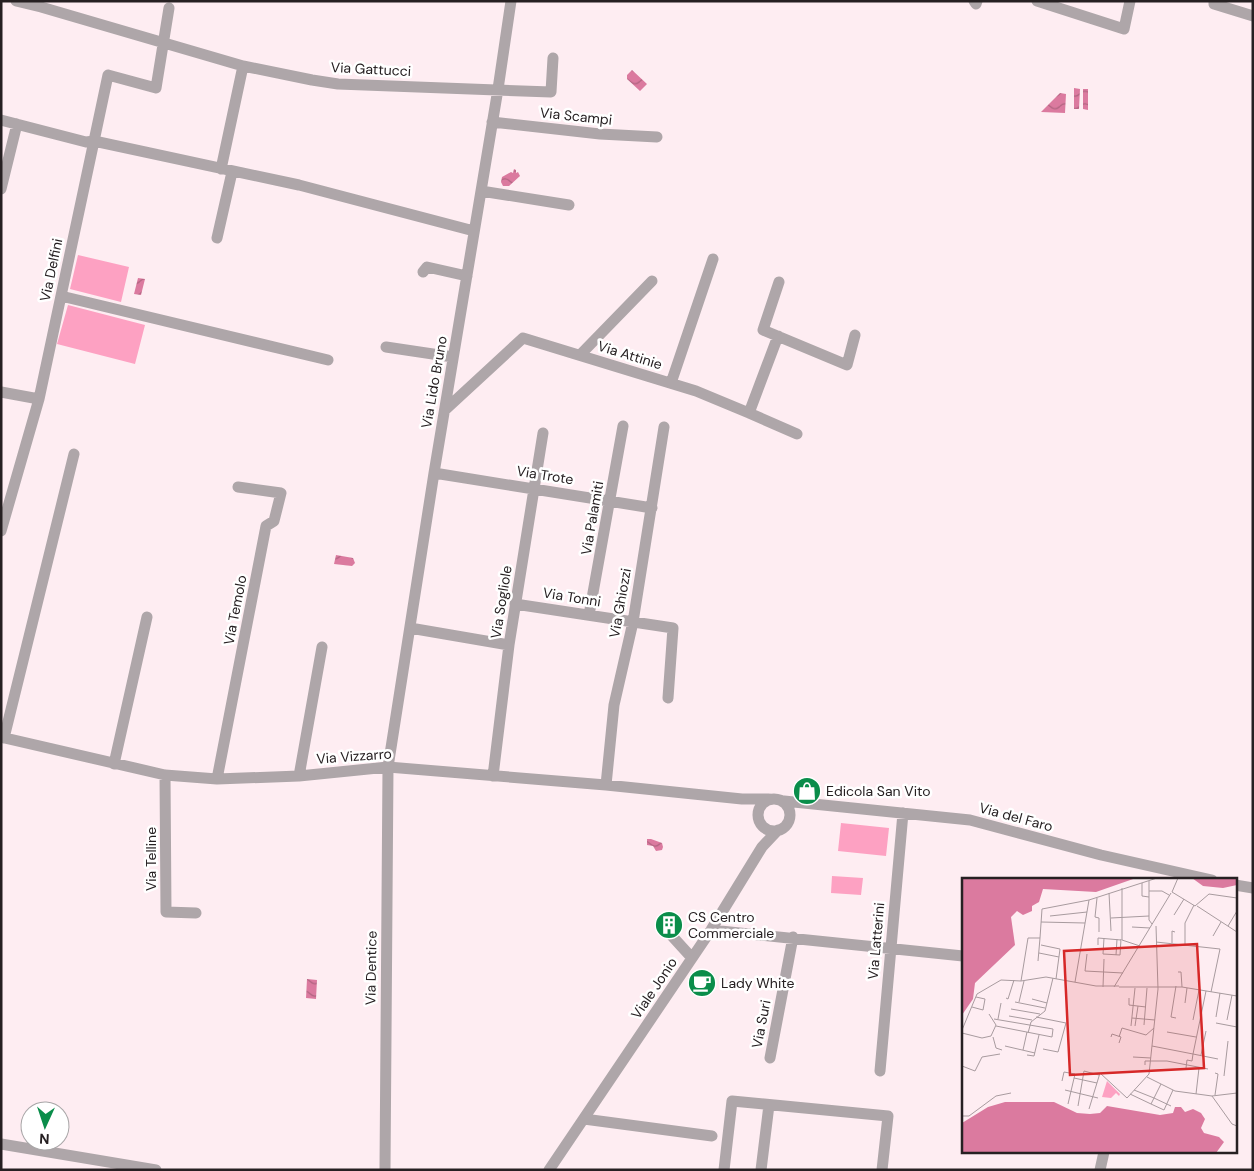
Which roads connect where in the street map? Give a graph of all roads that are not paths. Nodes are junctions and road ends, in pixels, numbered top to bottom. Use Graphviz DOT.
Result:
graph roads {
  1 [pos="16,1"];
  2 [pos="511,1"];
  3 [pos="1037,1"];
  4 [pos="1130,1"];
  5 [pos="1214,1"];
  6 [pos="41,4"];
  7 [pos="169,8"];
  8 [pos="1253,16"];
  9 [pos="164,44"];
  10 [pos="552,58"];
  11 [pos="243,66"];
  12 [pos="498,89"];
  13 [pos="1,120"];
  14 [pos="492,122"];
  15 [pos="17,124"];
  16 [pos="657,136"];
  17 [pos="94,141"];
  18 [pos="227,170"];
  19 [pos="1,189"];
  20 [pos="481,191"];
  21 [pos="569,205"];
  22 [pos="474,231"];
  23 [pos="217,238"];
  24 [pos="713,259"];
  25 [pos="423,272"];
  26 [pos="467,276"];
  27 [pos="652,281"];
  28 [pos="779,282"];
  29 [pos="61,296"];
  30 [pos="855,335"];
  31 [pos="778,336"];
  32 [pos="386,348"];
  33 [pos="580,355"];
  34 [pos="454,357"];
  35 [pos="328,360"];
  36 [pos="671,383"];
  37 [pos="1,392"];
  38 [pos="39,399"];
  39 [pos="445,410"];
  40 [pos="749,413"];
  41 [pos="623,426"];
  42 [pos="664,426"];
  43 [pos="543,433"];
  44 [pos="797,434"];
  45 [pos="74,454"];
  46 [pos="434,473"];
  47 [pos="238,487"];
  48 [pos="534,488"];
  49 [pos="610,501"];
  50 [pos="652,508"];
  51 [pos="1,531"];
  52 [pos="516,604"];
  53 [pos="589,615"];
  54 [pos="147,617"];
  55 [pos="633,622"];
  56 [pos="410,628"];
  57 [pos="510,645"];
  58 [pos="322,647"];
  59 [pos="668,698"];
  60 [pos="3,738"];
  61 [pos="114,764"];
  62 [pos="388,767"];
  63 [pos="165,775"];
  64 [pos="299,776"];
  65 [pos="493,776"];
  66 [pos="217,779"];
  67 [pos="606,785"];
  68 [pos="742,799"];
  69 [pos="769,799"];
  70 [pos="784,802"];
  71 [pos="809,805"];
  72 [pos="758,810"];
  73 [pos="903,813"];
  74 [pos="790,816"];
  75 [pos="762,826"];
  76 [pos="778,830"];
  77 [pos="762,847"];
  78 [pos="1167,875"];
  79 [pos="1194,878"];
  80 [pos="1236,885"];
  81 [pos="1253,888"];
  82 [pos="196,913"];
  83 [pos="711,930"];
  84 [pos="672,936"];
  85 [pos="793,937"];
  86 [pos="890,948"];
  87 [pos="962,956"];
  88 [pos="692,958"];
  89 [pos="770,1058"];
  90 [pos="880,1071"];
  91 [pos="769,1105"];
  92 [pos="584,1119"];
  93 [pos="712,1136"];
  94 [pos="1,1144"];
  95 [pos="1104,1154"];
  96 [pos="114,1166"];
  97 [pos="156,1170"];
  98 [pos="385,1170"];
  99 [pos="549,1170"];
  100 [pos="724,1170"];
  101 [pos="761,1170"];
  102 [pos="882,1170"];
  103 [pos="1100,1170"];
  1 -- 6 [label="street, Via Gattucci"];
  2 -- 12 [label="street, Via Lido Bruno"];
  3 -- 4 [label="street"];
  5 -- 8 [label="street"];
  6 -- 9 [label="street, Via Gattucci"];
  7 -- 9 [label="street"];
  9 -- 11 [label="street, Via Gattucci"];
  9 -- 17 [label="street, Via Delfini"];
  10 -- 12 [label="street, Via Gattucci"];
  11 -- 12 [label="street, Via Gattucci"];
  11 -- 18 [label="street"];
  12 -- 14 [label="street, Via Lido Bruno"];
  13 -- 15 [label="street"];
  14 -- 16 [label="street, Via Scampi"];
  14 -- 20 [label="street, Via Lido Bruno"];
  15 -- 17 [label="street"];
  15 -- 19 [label="street"];
  17 -- 18 [label="street"];
  17 -- 29 [label="street, Via Delfini"];
  18 -- 22 [label="street"];
  18 -- 23 [label="street"];
  20 -- 21 [label="street"];
  20 -- 22 [label="street, Via Lido Bruno"];
  22 -- 26 [label="street, Via Lido Bruno"];
  24 -- 36 [label="street"];
  25 -- 26 [label="street"];
  26 -- 34 [label="street, Via Lido Bruno"];
  27 -- 33 [label="street"];
  28 -- 31 [label="street"];
  29 -- 35 [label="street"];
  29 -- 38 [label="street, Via Delfini"];
  30 -- 31 [label="street"];
  31 -- 40 [label="street"];
  32 -- 34 [label="street"];
  33 -- 36 [label="street, Via Attinie"];
  33 -- 39 [label="street, Via Attinie"];
  34 -- 39 [label="street, Via Lido Bruno"];
  36 -- 40 [label="street, Via Attinie"];
  37 -- 38 [label="street"];
  38 -- 51 [label="street, Via Delfini"];
  39 -- 46 [label="street, Via Lido Bruno"];
  40 -- 44 [label="street, Via Attinie"];
  41 -- 49 [label="street, Via Palamiti"];
  42 -- 50 [label="street, Via Ghiozzi"];
  43 -- 48 [label="street, Via Sogliole"];
  45 -- 60 [label="street"];
  46 -- 48 [label="street, Via Trote"];
  46 -- 56 [label="street, Via Lido Bruno"];
  47 -- 66 [label="street, Via Temolo"];
  48 -- 49 [label="street, Via Trote"];
  48 -- 52 [label="street, Via Sogliole"];
  49 -- 50 [label="street, Via Trote"];
  49 -- 53 [label="street, Via Palamiti"];
  50 -- 55 [label="street, Via Ghiozzi"];
  52 -- 53 [label="street, Via Tonni"];
  52 -- 57 [label="street, Via Sogliole"];
  53 -- 55 [label="street, Via Tonni"];
  54 -- 61 [label="street"];
  55 -- 59 [label="street, Via Tonni"];
  55 -- 67 [label="street, Via Ghiozzi"];
  56 -- 57 [label="street"];
  56 -- 62 [label="street, Via Lido Bruno"];
  57 -- 65 [label="street, Via Sogliole"];
  58 -- 64 [label="street"];
  60 -- 61 [label="street, Via Vizzarro"];
  61 -- 63 [label="street, Via Vizzarro"];
  62 -- 64 [label="street, Via Vizzarro"];
  62 -- 65 [label="street, Via Vizzarro"];
  62 -- 98 [label="street, Via Dentice"];
  63 -- 66 [label="street, Via Vizzarro"];
  63 -- 82 [label="street, Via Telline"];
  64 -- 66 [label="street, Via Vizzarro"];
  65 -- 67 [label="street, Via Vizzarro"];
  67 -- 68 [label="street, Via Vizzarro"];
  68 -- 69 [label="street, Via Vizzarro"];
  68 -- 72 [label="street, Via Vizzarro"];
  69 -- 70 [label="street, Via Vizzarro"];
  69 -- 72 [label="street"];
  70 -- 71 [label="street, Via del Faro"];
  70 -- 74 [label="street"];
  71 -- 73 [label="street, Via del Faro"];
  71 -- 74 [label="street"];
  72 -- 75 [label="street"];
  73 -- 78 [label="street, Via del Faro"];
  73 -- 86 [label="street, Via Latterini"];
  74 -- 76 [label="street"];
  75 -- 76 [label="street"];
  75 -- 77 [label="street"];
  76 -- 77 [label="street, Viale Jonio"];
  77 -- 83 [label="street, Viale Jonio"];
  78 -- 79 [label="street, Via del Faro"];
  80 -- 81 [label="street"];
  83 -- 85 [label="street"];
  83 -- 88 [label="street, Viale Jonio"];
  84 -- 88 [label="street"];
  85 -- 86 [label="street"];
  85 -- 89 [label="street, Via Suri"];
  86 -- 87 [label="street"];
  86 -- 90 [label="street, Via Latterini"];
  88 -- 92 [label="street, Viale Jonio"];
  91 -- 100 [label="street"];
  91 -- 101 [label="street"];
  91 -- 102 [label="street"];
  92 -- 93 [label="street"];
  92 -- 99 [label="street, Viale Jonio"];
  94 -- 96 [label="street"];
  95 -- 103 [label="street"];
  96 -- 97 [label="street"];
}
